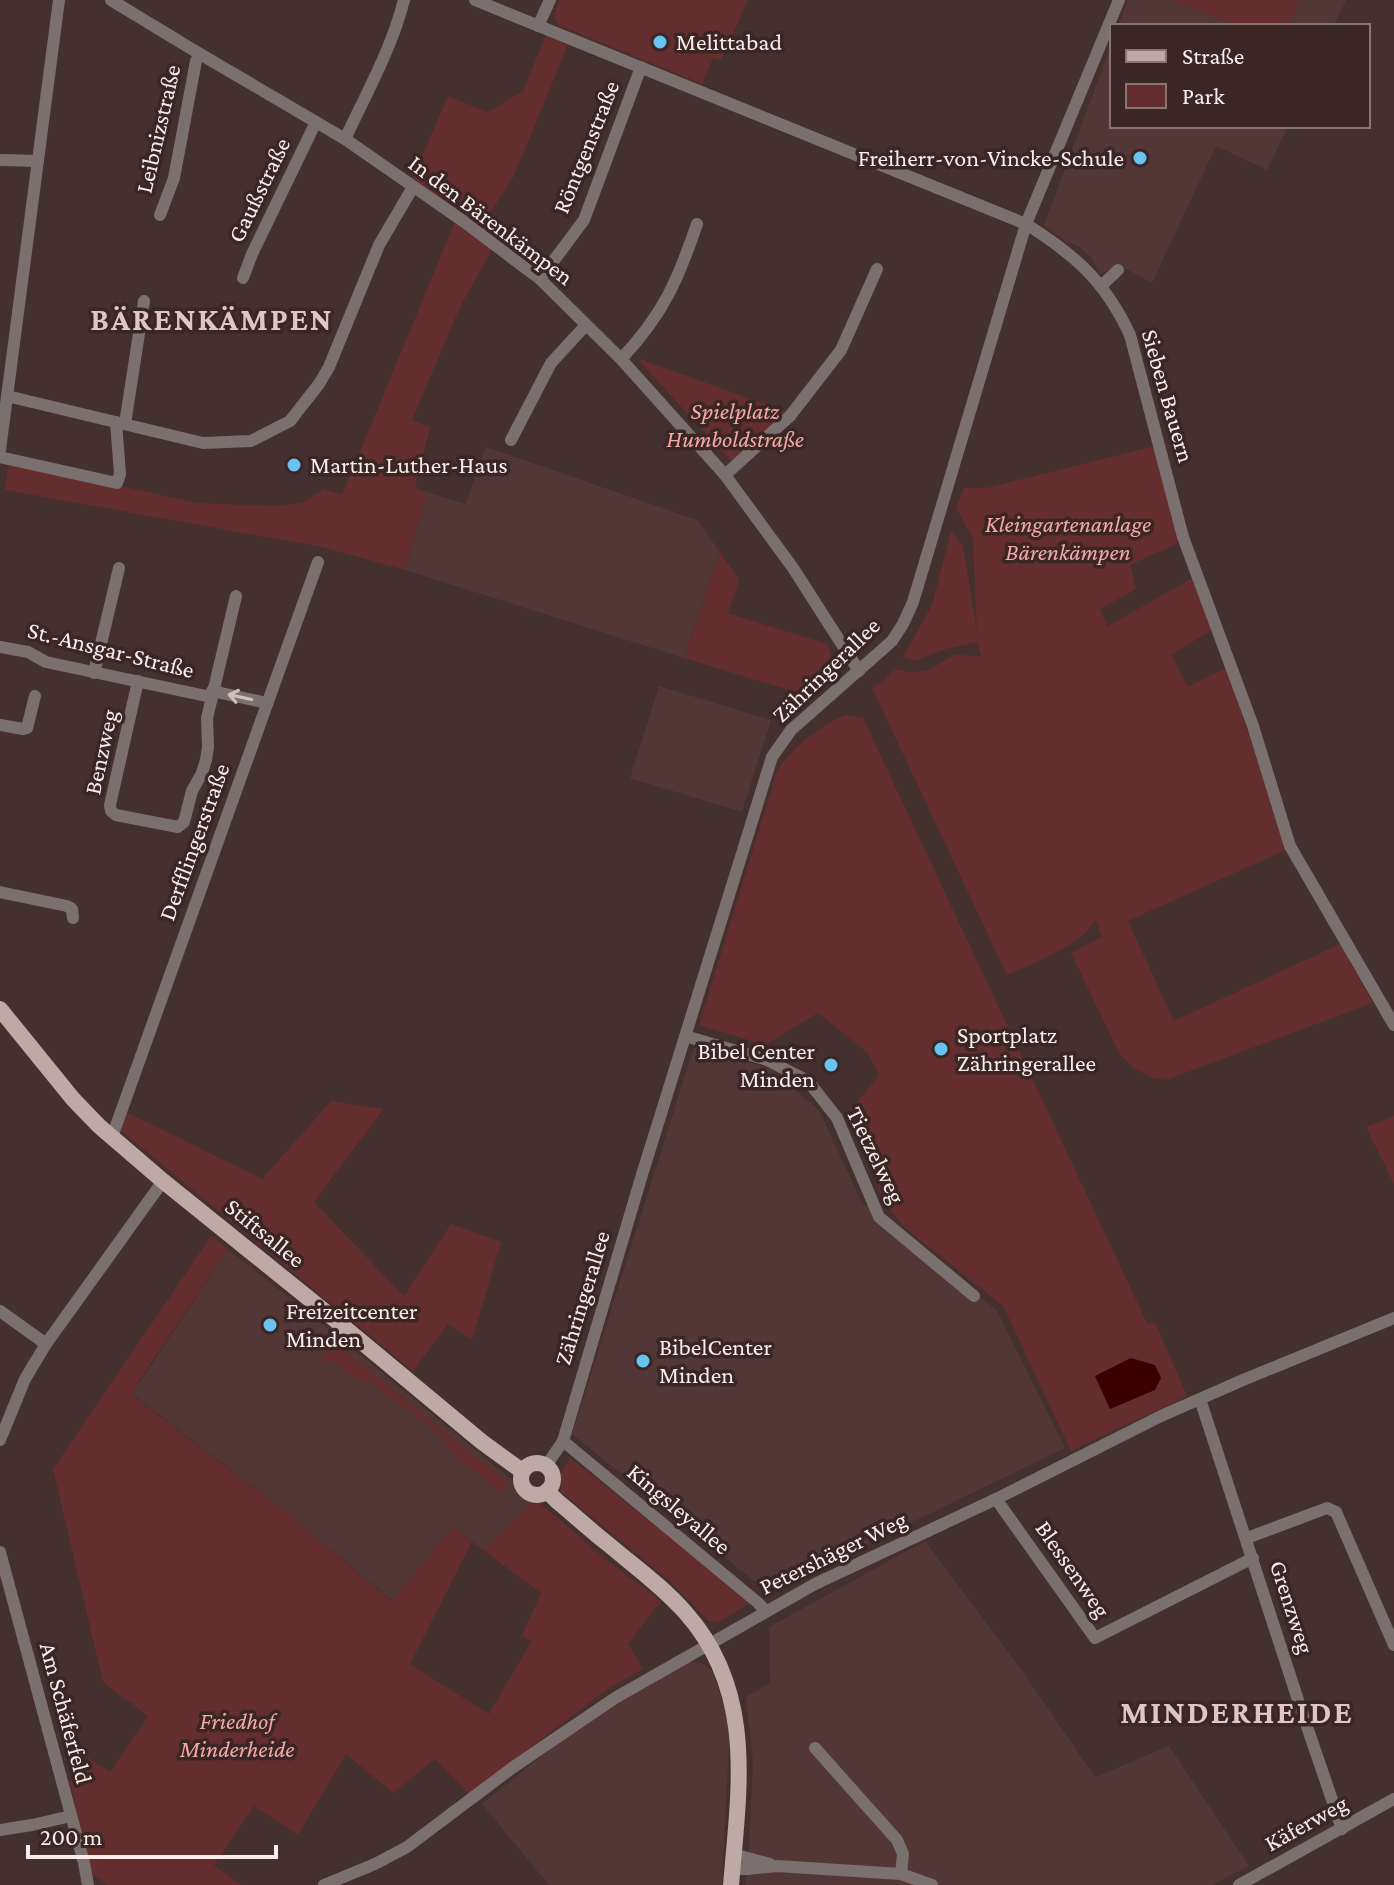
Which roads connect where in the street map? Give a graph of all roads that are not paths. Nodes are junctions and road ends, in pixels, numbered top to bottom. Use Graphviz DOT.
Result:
graph roads {
  1 [pos="59,0"];
  2 [pos="111,0"];
  3 [pos="404,0"];
  4 [pos="475,0"];
  5 [pos="550,0"];
  6 [pos="1119,0"];
  7 [pos="538,26"];
  8 [pos="200,54"];
  9 [pos="641,67"];
  10 [pos="316,122"];
  11 [pos="345,139"];
  12 [pos="0,160"];
  13 [pos="38,161"];
  14 [pos="413,187"];
  15 [pos="160,215"];
  16 [pos="697,224"];
  17 [pos="1026,224"];
  18 [pos="877,269"];
  19 [pos="1118,270"];
  20 [pos="243,278"];
  21 [pos="540,279"];
  22 [pos="1101,286"];
  23 [pos="144,301"];
  24 [pos="586,325"];
  25 [pos="621,359"];
  26 [pos="7,396"];
  27 [pos="121,423"];
  28 [pos="511,440"];
  29 [pos="0,450"];
  30 [pos="0,457"];
  31 [pos="725,475"];
  32 [pos="318,562"];
  33 [pos="119,568"];
  34 [pos="236,596"];
  35 [pos="0,647"];
  36 [pos="859,671"];
  37 [pos="94,673"];
  38 [pos="138,681"];
  39 [pos="211,694"];
  40 [pos="35,696"];
  41 [pos="267,703"];
  42 [pos="0,725"];
  43 [pos="0,892"];
  44 [pos="73,918"];
  45 [pos="0,1009"];
  46 [pos="1394,1025"];
  47 [pos="685,1036"];
  48 [pos="112,1137"];
  49 [pos="163,1181"];
  50 [pos="974,1296"];
  51 [pos="0,1311"];
  52 [pos="1394,1318"];
  53 [pos="46,1344"];
  54 [pos="1200,1399"];
  55 [pos="0,1440"];
  56 [pos="563,1441"];
  57 [pos="546,1466"];
  58 [pos="522,1471"];
  59 [pos="547,1491"];
  60 [pos="996,1499"];
  61 [pos="1247,1538"];
  62 [pos="0,1554"];
  63 [pos="1253,1558"];
  64 [pos="766,1611"];
  65 [pos="708,1644"];
  66 [pos="1394,1645"];
  67 [pos="815,1748"];
  68 [pos="1394,1799"];
  69 [pos="71,1816"];
  70 [pos="1342,1829"];
  71 [pos="0,1830"];
  72 [pos="732,1869"];
  73 [pos="901,1874"];
  74 [pos="88,1885"];
  75 [pos="324,1885"];
  76 [pos="932,1885"];
  77 [pos="1239,1885"];
  1 -- 13 [label="street"];
  2 -- 8 [label="street, In den Bärenkämpen"];
  3 -- 11 [label="street"];
  4 -- 7 [label="street, Sieben Bauern"];
  5 -- 7 [label="street"];
  6 -- 17 [label="street, Zähringerallee"];
  7 -- 9 [label="street, Sieben Bauern"];
  8 -- 10 [label="street, In den Bärenkämpen"];
  8 -- 15 [label="street, Leibnizstraße"];
  9 -- 17 [label="street, Sieben Bauern"];
  9 -- 21 [label="street, Röntgenstraße"];
  10 -- 11 [label="street, In den Bärenkämpen"];
  10 -- 20 [label="street, Gaußstraße"];
  11 -- 14 [label="street, In den Bärenkämpen"];
  12 -- 13 [label="street"];
  13 -- 26 [label="street"];
  14 -- 21 [label="street, In den Bärenkämpen"];
  14 -- 27 [label="street"];
  16 -- 25 [label="street"];
  17 -- 22 [label="street, Sieben Bauern"];
  17 -- 36 [label="street, Zähringerallee"];
  18 -- 31 [label="street"];
  19 -- 22 [label="street"];
  21 -- 24 [label="street, In den Bärenkämpen"];
  22 -- 46 [label="street, Sieben Bauern"];
  23 -- 27 [label="street"];
  24 -- 25 [label="street, In den Bärenkämpen"];
  24 -- 28 [label="street"];
  25 -- 31 [label="street, In den Bärenkämpen"];
  26 -- 27 [label="street"];
  26 -- 29 [label="street"];
  27 -- 30 [label="street"];
  31 -- 36 [label="street, In den Bärenkämpen"];
  32 -- 41 [label="street, Derfflingerstraße"];
  33 -- 37 [label="street"];
  34 -- 39 [label="street"];
  35 -- 37 [label="street, St.-Ansgar-Straße"];
  36 -- 47 [label="street, Zähringerallee"];
  37 -- 38 [label="street, St.-Ansgar-Straße"];
  38 -- 39 [label="street, St.-Ansgar-Straße"];
  38 -- 39 [label="street, Benzweg"];
  41 -- 39 [label="street, St.-Ansgar-Straße, one-way"];
  40 -- 42 [label="street"];
  41 -- 48 [label="street, Derfflingerstraße"];
  43 -- 44 [label="street"];
  45 -- 48 [label="main road, Stiftsallee"];
  47 -- 50 [label="street, Tietzelweg"];
  47 -- 56 [label="street, Zähringerallee"];
  48 -- 49 [label="main road, Stiftsallee"];
  49 -- 53 [label="street"];
  49 -- 58 [label="main road, Stiftsallee"];
  51 -- 53 [label="street"];
  52 -- 54 [label="street, Petershäger Weg"];
  53 -- 55 [label="street"];
  54 -- 60 [label="street, Petershäger Weg"];
  54 -- 61 [label="street, Grenzweg"];
  56 -- 57 [label="street, Zähringerallee"];
  56 -- 64 [label="street, Kingsleyallee"];
  57 -- 58 [label="main road"];
  57 -- 59 [label="main road"];
  58 -- 59 [label="main road"];
  59 -- 65 [label="main road"];
  60 -- 63 [label="street, Blessenweg"];
  60 -- 64 [label="street, Petershäger Weg"];
  61 -- 63 [label="street, Grenzweg"];
  61 -- 66 [label="street"];
  62 -- 69 [label="street, Am Schäferfeld"];
  63 -- 70 [label="street, Grenzweg"];
  64 -- 65 [label="street, Petershäger Weg"];
  65 -- 72 [label="main road"];
  65 -- 75 [label="street, Petershäger Weg"];
  67 -- 73 [label="street"];
  68 -- 70 [label="street, Käferweg"];
  69 -- 71 [label="street"];
  69 -- 74 [label="street, Am Schäferfeld"];
  70 -- 77 [label="street, Käferweg"];
  72 -- 73 [label="street"];
  73 -- 76 [label="street"];
}
